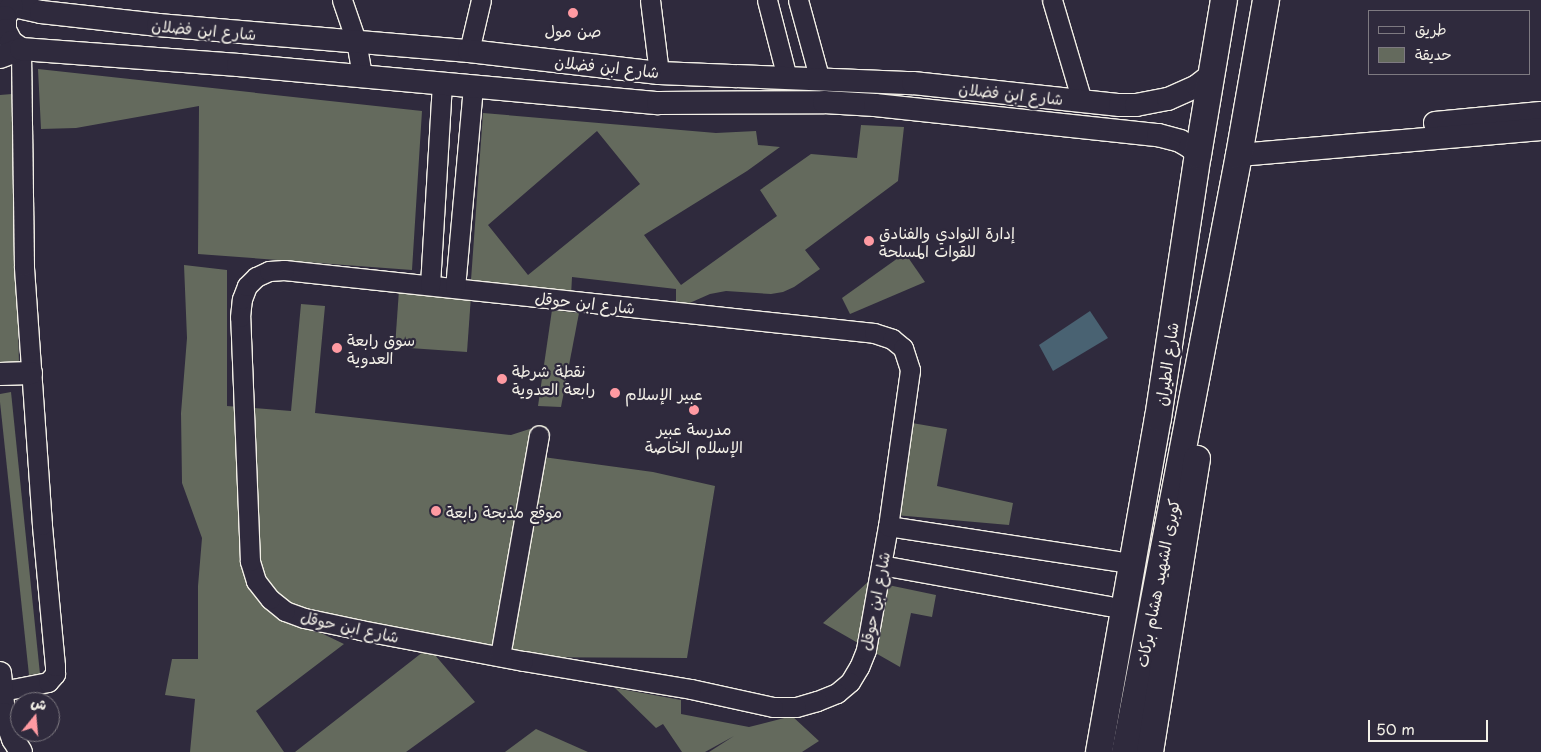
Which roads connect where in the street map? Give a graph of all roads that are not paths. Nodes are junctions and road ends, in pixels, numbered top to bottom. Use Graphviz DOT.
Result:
graph roads {
  1 [pos="342,0"];
  2 [pos="481,0"];
  3 [pos="650,0"];
  4 [pos="767,0"];
  5 [pos="798,0"];
  6 [pos="1052,0"];
  7 [pos="1224,0"];
  8 [pos="1266,0"];
  9 [pos="6,4"];
  10 [pos="356,41"];
  11 [pos="21,49"];
  12 [pos="469,51"];
  13 [pos="0,57"];
  14 [pos="659,73"];
  15 [pos="362,76"];
  16 [pos="1210,76"];
  17 [pos="818,77"];
  18 [pos="787,78"];
  19 [pos="442,83"];
  20 [pos="473,86"];
  21 [pos="1082,101"];
  22 [pos="1152,103"];
  23 [pos="1541,113"];
  24 [pos="1541,129"];
  25 [pos="1158,135"];
  26 [pos="1328,141"];
  27 [pos="1241,148"];
  28 [pos="1198,155"];
  29 [pos="430,286"];
  30 [pos="454,288"];
  31 [pos="31,373"];
  32 [pos="0,374"];
  33 [pos="1189,415"];
  34 [pos="1158,418"];
  35 [pos="539,435"];
  36 [pos="888,526"];
  37 [pos="1118,560"];
  38 [pos="881,566"];
  39 [pos="1110,606"];
  40 [pos="500,656"];
  41 [pos="1,686"];
  42 [pos="21,752"];
  43 [pos="1081,752"];
  44 [pos="1099,752"];
  45 [pos="1125,752"];
  46 [pos="1150,752"];
  1 -- 10 [label="street"];
  2 -- 12 [label="street"];
  3 -- 14 [label="street"];
  4 -- 18 [label="street"];
  5 -- 17 [label="street"];
  6 -- 21 [label="street"];
  7 -- 16 [label="main road, شارع الطيران"];
  8 -- 27 [label="main road, شارع الطيران"];
  9 -- 10 [label="street, شارع ابن فضلان"];
  9 -- 11 [label="street"];
  10 -- 12 [label="street, شارع ابن فضلان"];
  10 -- 15 [label="street"];
  11 -- 13 [label="street, شارع ابن فضلان"];
  11 -- 15 [label="street, شارع ابن فضلان"];
  11 -- 31 [label="street"];
  12 -- 14 [label="street, شارع ابن فضلان"];
  14 -- 18 [label="street, شارع ابن فضلان"];
  15 -- 19 [label="street, شارع ابن فضلان"];
  16 -- 22 [label="street, شارع ابن فضلان"];
  16 -- 28 [label="main road, شارع الطيران"];
  17 -- 18 [label="street, شارع ابن فضلان"];
  17 -- 21 [label="street, شارع ابن فضلان"];
  19 -- 20 [label="street, شارع ابن فضلان"];
  19 -- 29 [label="street"];
  20 -- 25 [label="street, شارع ابن فضلان"];
  20 -- 30 [label="street"];
  21 -- 22 [label="street, شارع ابن فضلان"];
  22 -- 25 [label="street"];
  23 -- 26 [label="street"];
  24 -- 26 [label="street"];
  25 -- 28 [label="street, شارع ابن فضلان"];
  26 -- 27 [label="street"];
  27 -- 33 [label="main road, شارع الطيران"];
  28 -- 34 [label="main road, شارع الطيران"];
  29 -- 30 [label="street, شارع ابن حوقل"];
  29 -- 40 [label="street, شارع ابن حوقل"];
  30 -- 36 [label="street, شارع ابن حوقل"];
  31 -- 32 [label="street"];
  31 -- 41 [label="street"];
  33 -- 45 [label="main road, كوبرى الشهيد هشام بركات"];
  33 -- 46 [label="main road, شارع الطيران"];
  34 -- 37 [label="main road, شارع الطيران"];
  34 -- 44 [label="main road, كوبرى الشهيد هشام بركات"];
  35 -- 40 [label="street"];
  36 -- 37 [label="street"];
  36 -- 38 [label="street, شارع ابن حوقل"];
  37 -- 39 [label="main road, شارع الطيران"];
  38 -- 39 [label="street"];
  38 -- 40 [label="street, شارع ابن حوقل"];
  39 -- 43 [label="main road, شارع الطيران"];
  41 -- 42 [label="street"];
}
